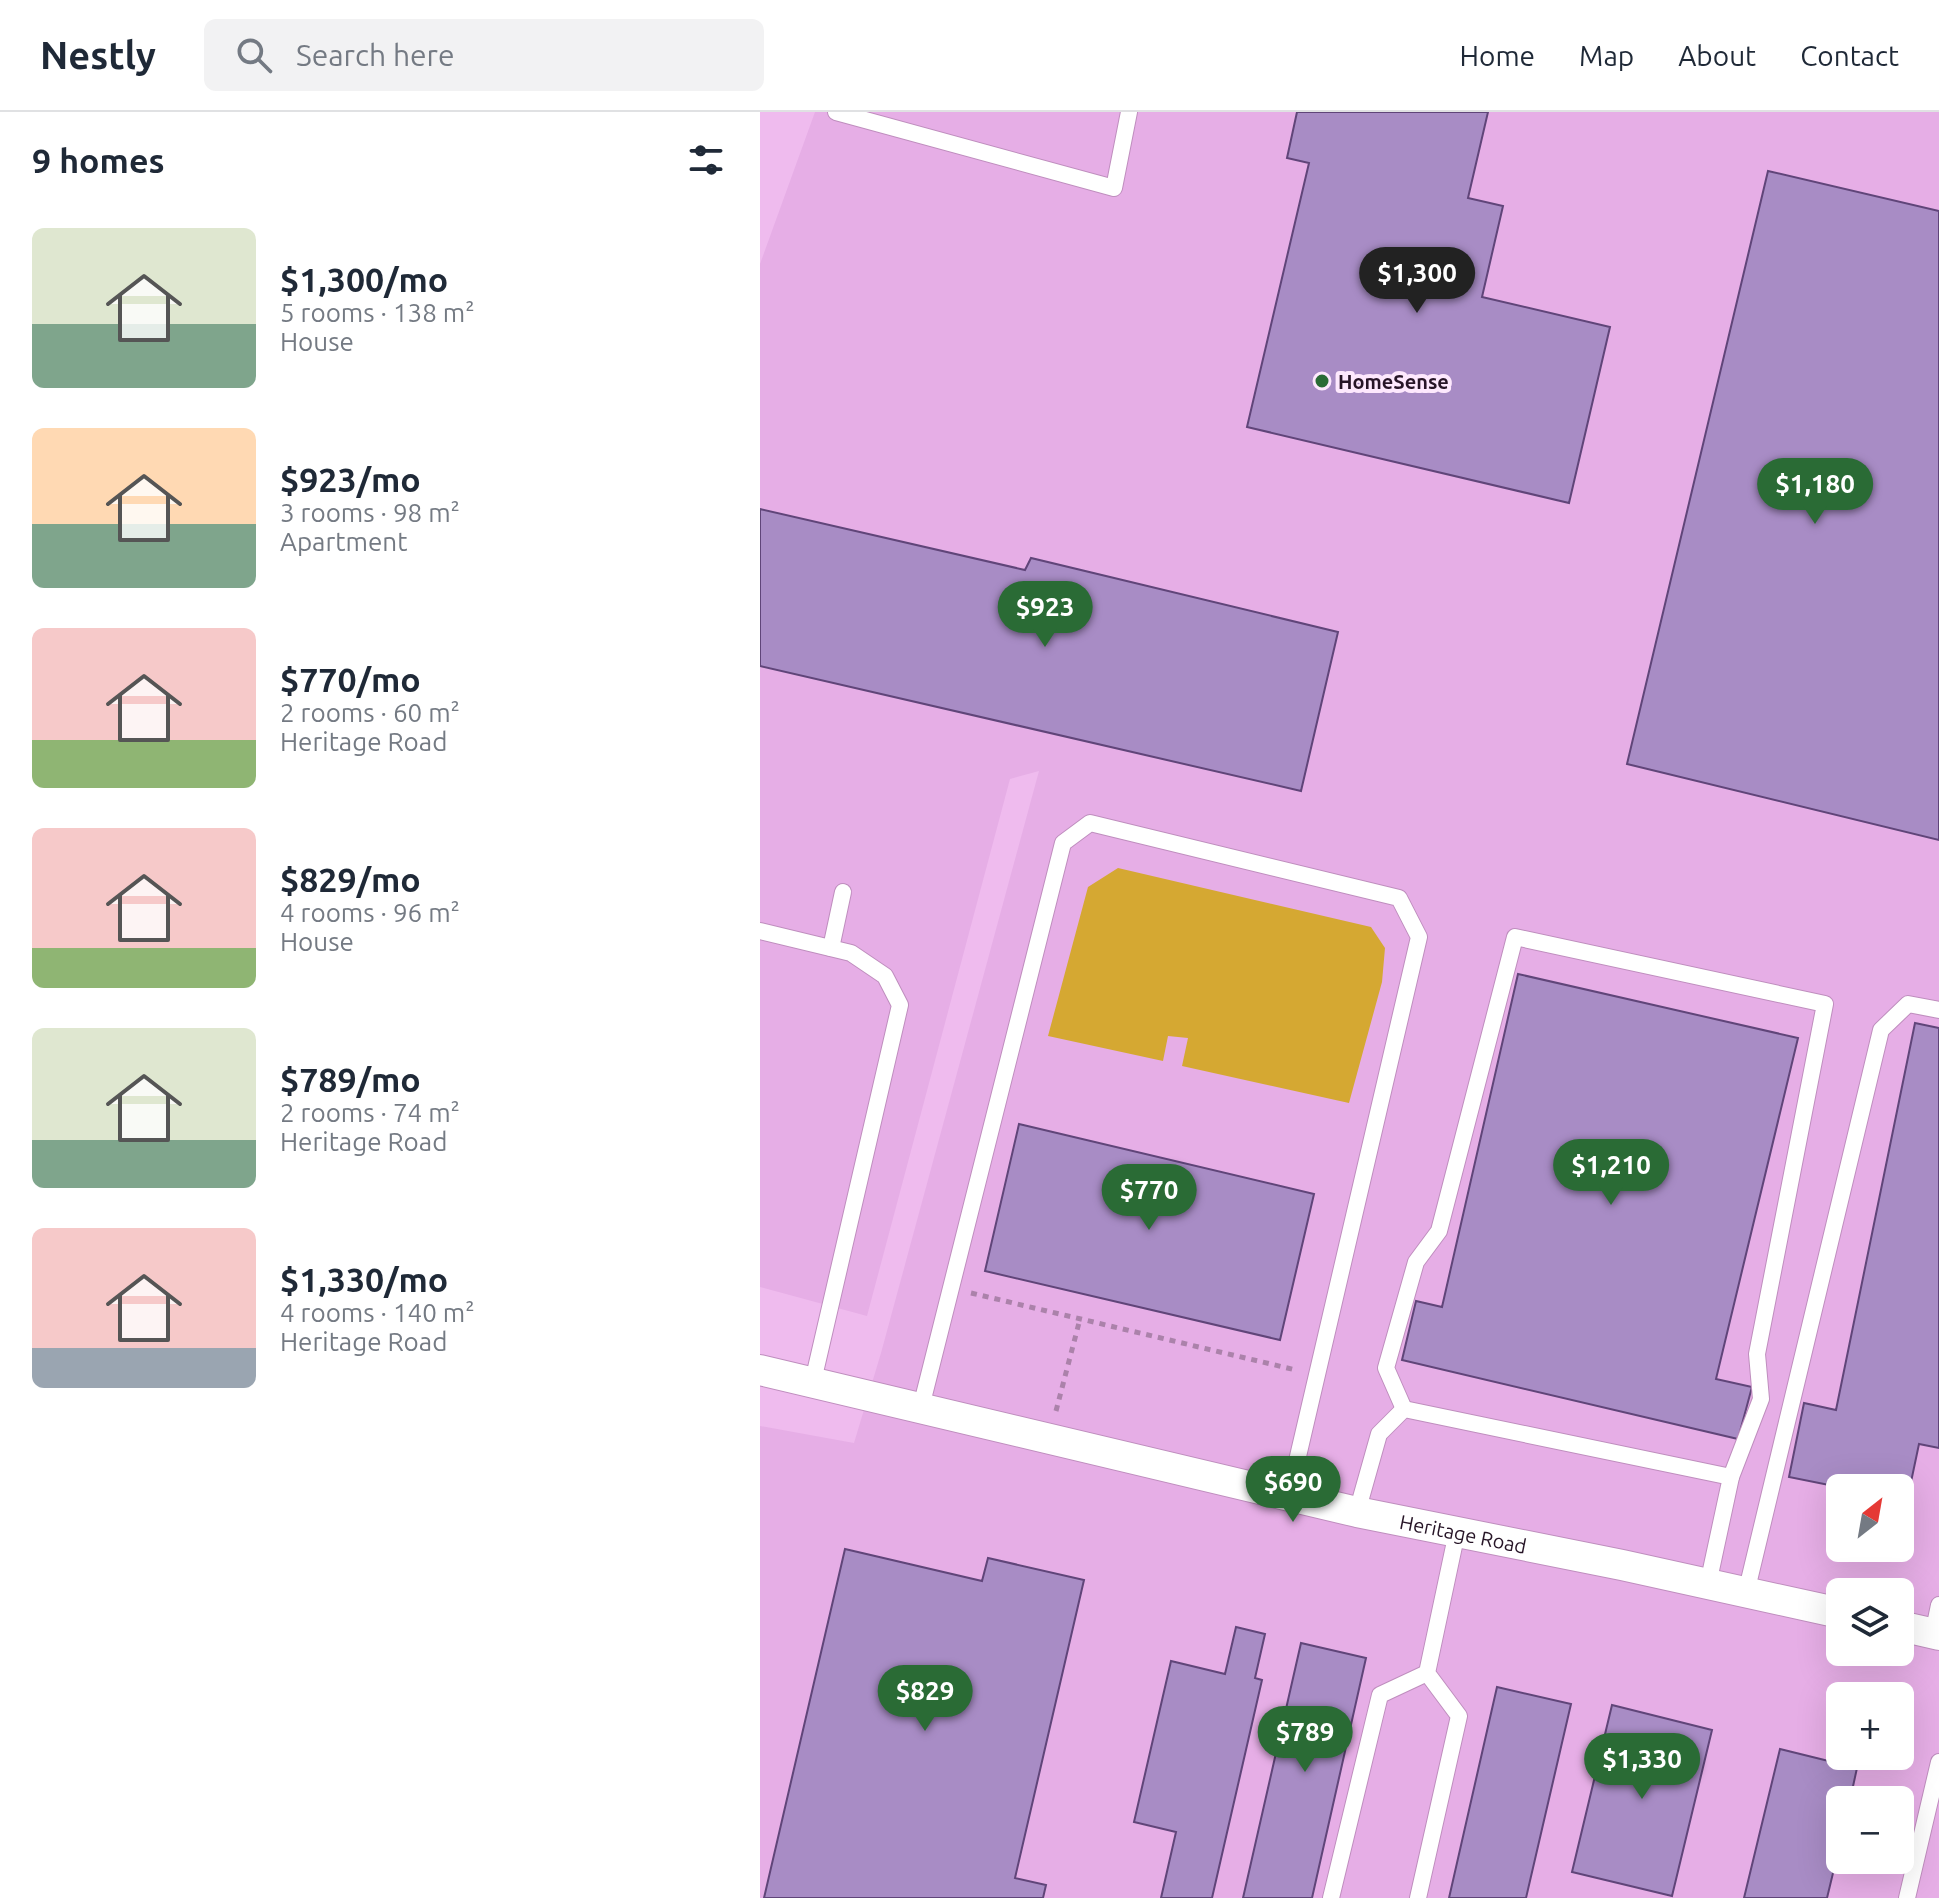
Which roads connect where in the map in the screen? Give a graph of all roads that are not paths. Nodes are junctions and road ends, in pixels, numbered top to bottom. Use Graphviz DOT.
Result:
graph roads {
  1 [pos="836,112"];
  2 [pos="1129,112"];
  3 [pos="843,892"];
  4 [pos="760,931"];
  5 [pos="831,948"];
  6 [pos="1939,1010"];
  7 [pos="760,1370"];
  8 [pos="813,1381"];
  9 [pos="921,1407"];
  10 [pos="1404,1409"];
  11 [pos="1731,1477"];
  12 [pos="1289,1495"];
  13 [pos="1357,1512"];
  14 [pos="1457,1532"];
  15 [pos="1708,1584"];
  16 [pos="1746,1593"];
  17 [pos="1826,1610"];
  18 [pos="1937,1624"];
  19 [pos="1914,1625"];
  20 [pos="1427,1673"];
  21 [pos="1939,1762"];
  22 [pos="1331,1898"];
  23 [pos="1418,1898"];
  24 [pos="1907,1898"];
  1 -- 2 [label="lane"];
  3 -- 5 [label="lane"];
  4 -- 5 [label="lane"];
  5 -- 8 [label="lane"];
  6 -- 16 [label="lane"];
  7 -- 8 [label="street, Heritage Road"];
  8 -- 9 [label="street, Heritage Road"];
  9 -- 12 [label="street, Heritage Road"];
  9 -- 12 [label="lane"];
  10 -- 11 [label="lane"];
  10 -- 11 [label="lane"];
  10 -- 13 [label="lane"];
  11 -- 15 [label="lane"];
  12 -- 13 [label="street, Heritage Road"];
  13 -- 14 [label="street, Heritage Road"];
  14 -- 15 [label="street, Heritage Road"];
  14 -- 20 [label="lane"];
  15 -- 16 [label="street, Heritage Road"];
  16 -- 17 [label="street, Heritage Road"];
  18 -- 19 [label="street"];
  20 -- 22 [label="lane"];
  20 -- 23 [label="lane"];
  21 -- 24 [label="lane"];
}
